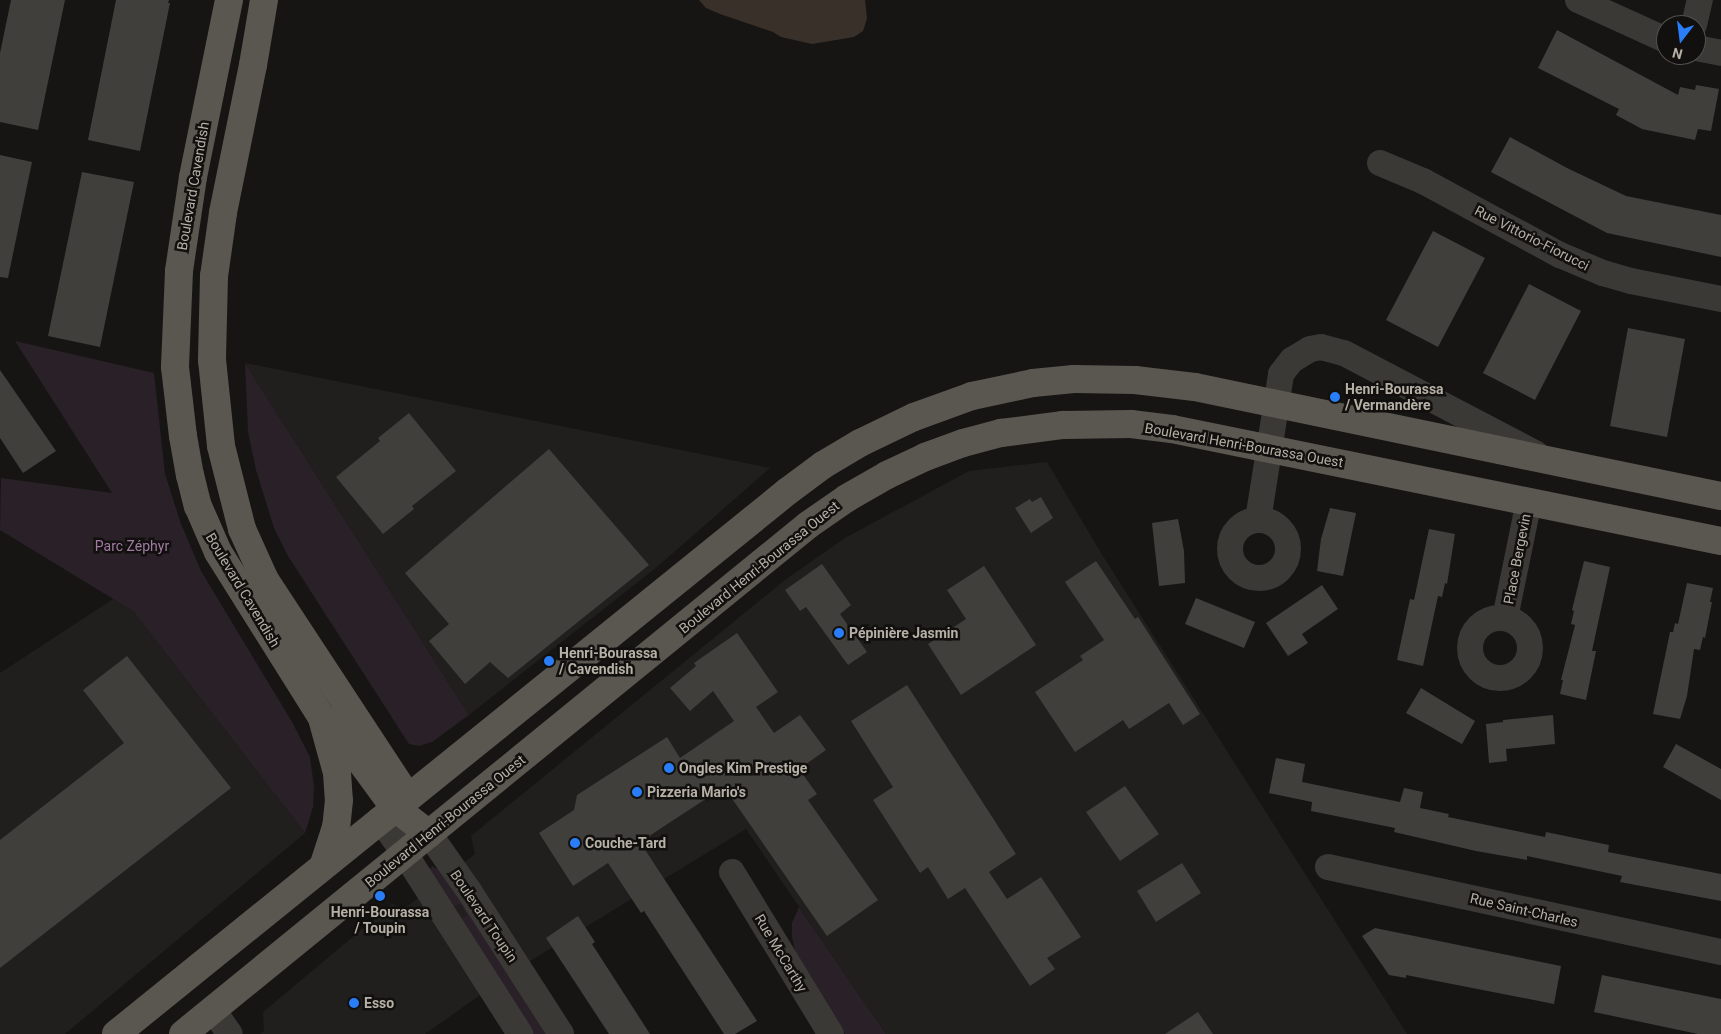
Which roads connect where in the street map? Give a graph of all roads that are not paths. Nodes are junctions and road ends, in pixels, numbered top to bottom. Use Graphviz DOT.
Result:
graph roads {
  1 [pos="229,0"];
  2 [pos="264,0"];
  3 [pos="1578,0"];
  4 [pos="1700,0"];
  5 [pos="1696,15"];
  6 [pos="1656,35"];
  7 [pos="1706,50"];
  8 [pos="1721,53"];
  9 [pos="1380,163"];
  10 [pos="1721,299"];
  11 [pos="1276,402"];
  12 [pos="1270,448"];
  13 [pos="1549,460"];
  14 [pos="1721,496"];
  15 [pos="1529,501"];
  16 [pos="1258,520"];
  17 [pos="1721,541"];
  18 [pos="1505,618"];
  19 [pos="321,716"];
  20 [pos="394,808"];
  21 [pos="429,834"];
  22 [pos="405,854"];
  23 [pos="324,864"];
  24 [pos="1328,867"];
  25 [pos="732,872"];
  26 [pos="1721,952"];
  27 [pos="213,1010"];
  28 [pos="116,1034"];
  29 [pos="184,1034"];
  30 [pos="230,1034"];
  31 [pos="520,1034"];
  32 [pos="561,1034"];
  33 [pos="831,1034"];
  1 -- 19 [label="main road, Boulevard Cavendish"];
  2 -- 20 [label="main road, Boulevard Cavendish"];
  3 -- 6 [label="street"];
  4 -- 5 [label="street"];
  7 -- 8 [label="street"];
  9 -- 10 [label="street, Rue Vittorio-Fiorucci"];
  11 -- 12 [label="street"];
  11 -- 13 [label="main road"];
  11 -- 13 [label="street"];
  11 -- 20 [label="main road"];
  12 -- 15 [label="main road, Boulevard Henri-Bourassa Ouest"];
  12 -- 16 [label="street"];
  12 -- 21 [label="main road, Boulevard Henri-Bourassa Ouest"];
  13 -- 14 [label="main road"];
  15 -- 17 [label="main road, Boulevard Henri-Bourassa Ouest"];
  15 -- 18 [label="street, Place Bergevin"];
  19 -- 20 [label="main road, Boulevard Cavendish"];
  19 -- 23 [label="main road"];
  20 -- 21 [label="main road, Boulevard Toupin"];
  20 -- 22 [label="street"];
  20 -- 23 [label="main road"];
  21 -- 22 [label="main road, Boulevard Henri-Bourassa Ouest"];
  21 -- 32 [label="street, Boulevard Toupin"];
  22 -- 27 [label="main road, Boulevard Henri-Bourassa Ouest"];
  22 -- 31 [label="street"];
  23 -- 28 [label="main road"];
  24 -- 26 [label="street, Rue Saint-Charles"];
  25 -- 33 [label="street, Rue McCarthy"];
  27 -- 29 [label="main road, Boulevard Henri-Bourassa Ouest"];
  27 -- 30 [label="street"];
}
